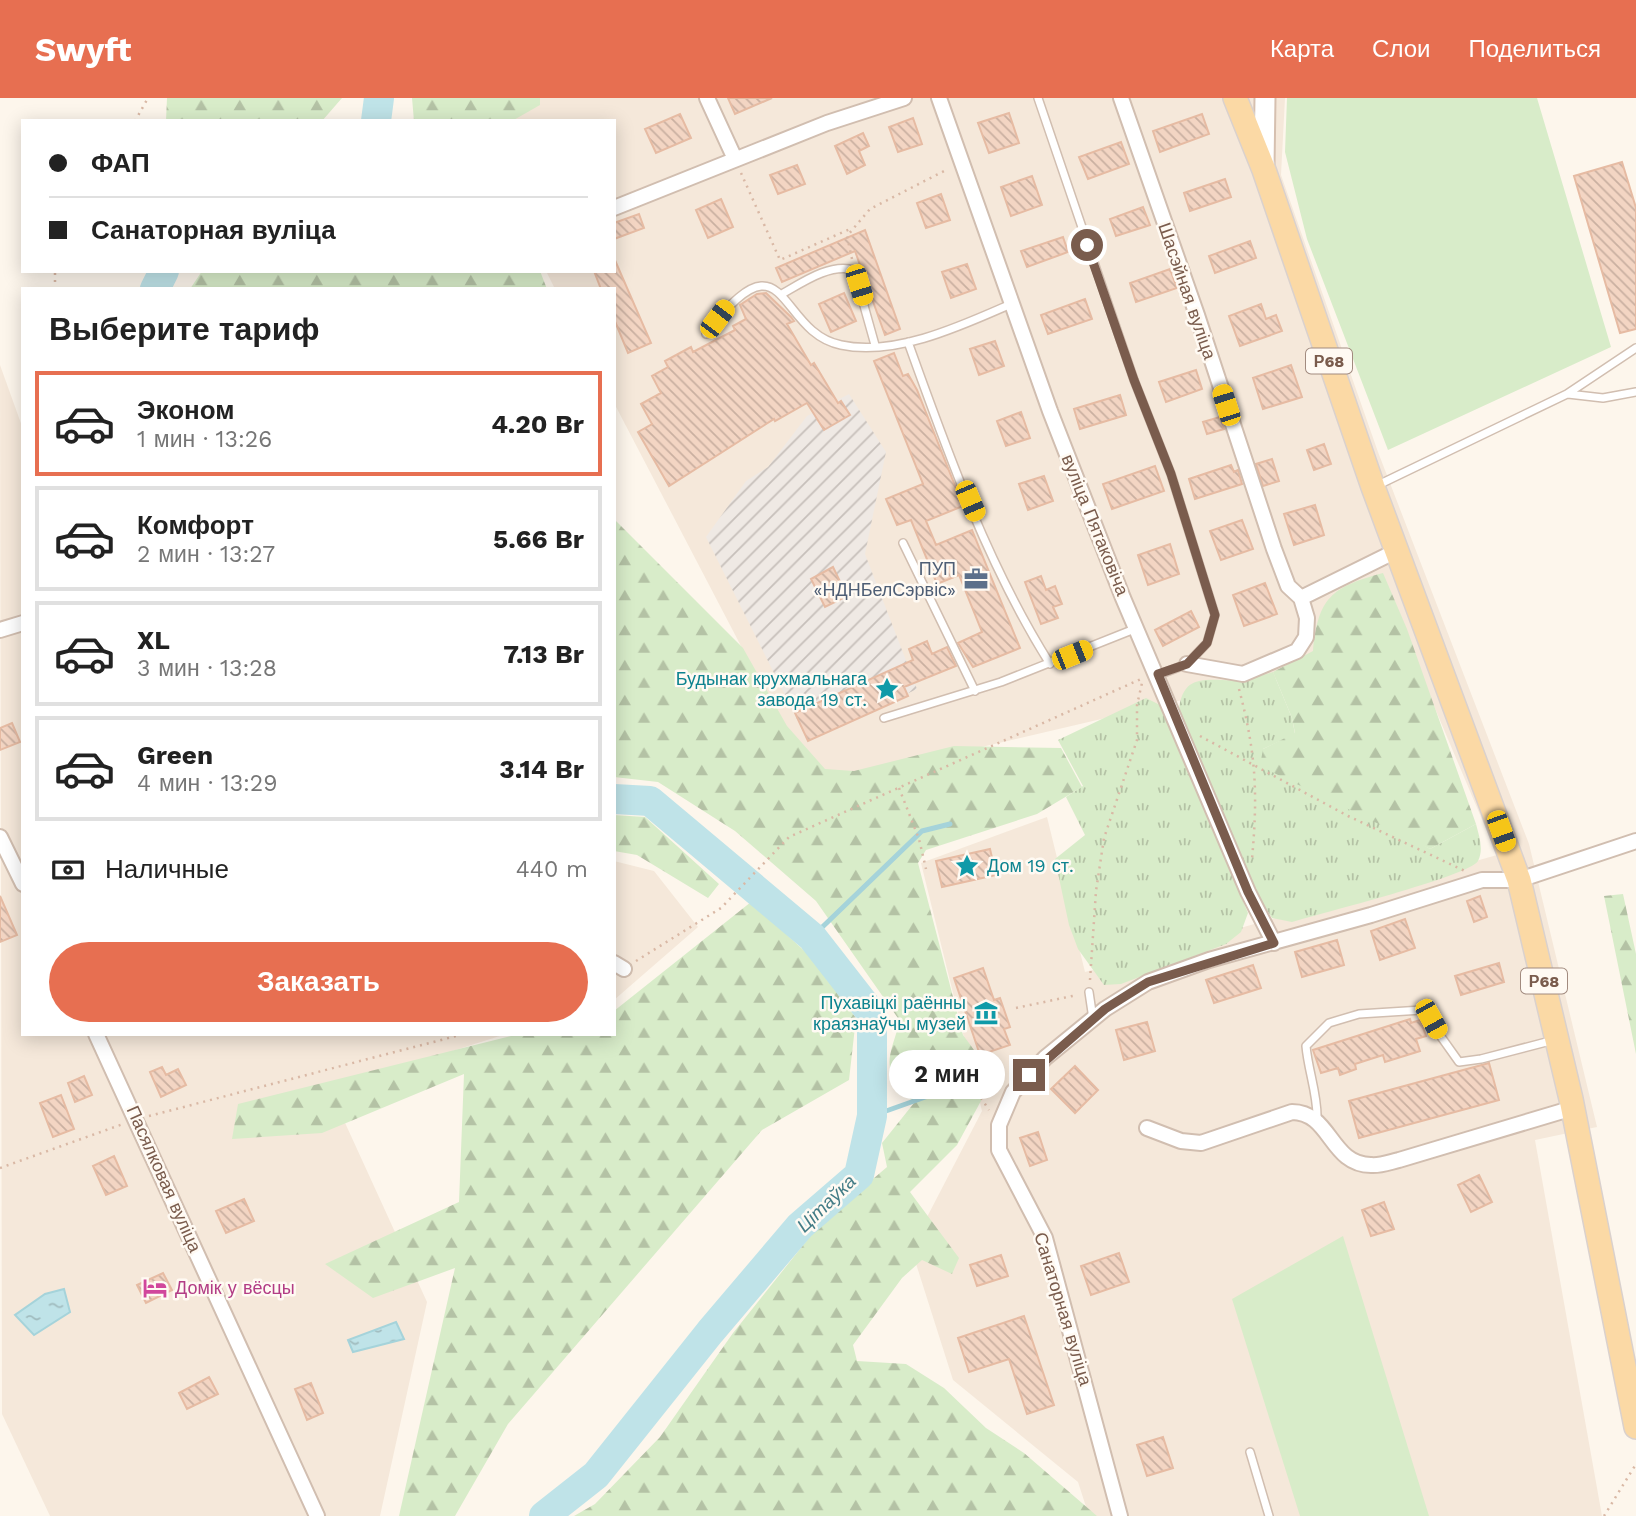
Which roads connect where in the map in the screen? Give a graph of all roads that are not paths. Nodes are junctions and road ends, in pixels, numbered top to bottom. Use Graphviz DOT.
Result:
graph roads {
  1 [pos="707,98"];
  2 [pos="904,98"];
  3 [pos="939,98"];
  4 [pos="1038,98"];
  5 [pos="1121,98"];
  6 [pos="1235,98"];
  7 [pos="1265,98"];
  8 [pos="735,159"];
  9 [pos="1264,170"];
  10 [pos="616,207"];
  11 [pos="782,293"];
  12 [pos="1011,304"];
  13 [pos="706,334"];
  14 [pos="908,342"];
  15 [pos="875,345"];
  16 [pos="1636,348"];
  17 [pos="1636,392"];
  18 [pos="1567,394"];
  19 [pos="1373,487"];
  20 [pos="903,543"];
  21 [pos="1396,551"];
  22 [pos="1301,598"];
  23 [pos="21,625"];
  24 [pos="1137,628"];
  25 [pos="0,630"];
  26 [pos="1050,664"];
  27 [pos="1187,664"];
  28 [pos="1158,674"];
  29 [pos="975,691"];
  30 [pos="884,718"];
  31 [pos="0,837"];
  32 [pos="1636,841"];
  33 [pos="21,880"];
  34 [pos="1519,880"];
  35 [pos="1274,943"];
  36 [pos="1089,992"];
  37 [pos="1093,1019"];
  38 [pos="97,1036"];
  39 [pos="1558,1039"];
  40 [pos="1573,1108"];
  41 [pos="1317,1119"];
  42 [pos="1147,1128"];
  43 [pos="1636,1427"];
  44 [pos="1250,1452"];
  45 [pos="317,1516"];
  46 [pos="1120,1516"];
  47 [pos="1269,1516"];
  1 -- 8 [label="street"];
  2 -- 8 [label="street"];
  3 -- 12 [label="street, вуліца Пятаковіча"];
  4 -- 27 [label="lane"];
  5 -- 22 [label="street, Шасэйная вуліца"];
  6 -- 9 [label="main road, Р68"];
  7 -- 9 [label="main road"];
  8 -- 10 [label="street"];
  9 -- 19 [label="main road, Р68"];
  11 -- 13 [label="lane"];
  11 -- 15 [label="lane"];
  11 -- 15 [label="lane"];
  12 -- 14 [label="lane"];
  12 -- 24 [label="street, вуліца Пятаковіча"];
  14 -- 15 [label="lane"];
  14 -- 26 [label="lane"];
  16 -- 18 [label="lane"];
  17 -- 18 [label="lane"];
  18 -- 19 [label="lane"];
  19 -- 21 [label="main road, Р68"];
  20 -- 29 [label="lane"];
  21 -- 22 [label="street"];
  21 -- 34 [label="main road, Р68"];
  22 -- 27 [label="street"];
  23 -- 25 [label="street"];
  24 -- 26 [label="lane"];
  24 -- 28 [label="street, вуліца Пятаковіча"];
  26 -- 29 [label="lane"];
  27 -- 28 [label="lane"];
  28 -- 35 [label="street, вуліца Пятаковіча"];
  29 -- 30 [label="lane"];
  31 -- 33 [label="street"];
  32 -- 34 [label="street"];
  34 -- 35 [label="street"];
  34 -- 39 [label="main road, Р68"];
  35 -- 37 [label="street"];
  36 -- 37 [label="lane"];
  37 -- 46 [label="street, Санаторная вуліца"];
  38 -- 45 [label="street, Пасялковая вуліца"];
  39 -- 40 [label="main road, Р68"];
  39 -- 41 [label="lane"];
  40 -- 41 [label="street"];
  40 -- 43 [label="main road, Р68"];
  41 -- 42 [label="street"];
  44 -- 47 [label="lane"];
}
